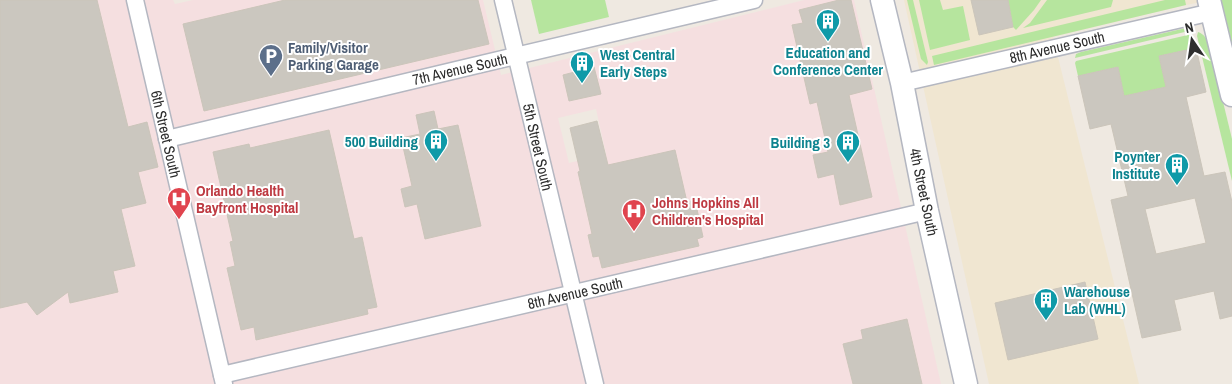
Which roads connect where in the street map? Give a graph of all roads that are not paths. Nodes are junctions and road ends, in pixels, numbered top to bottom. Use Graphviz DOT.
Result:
graph roads {
  1 [pos="135,0"];
  2 [pos="503,0"];
  3 [pos="754,0"];
  4 [pos="882,0"];
  5 [pos="1211,6"];
  6 [pos="516,56"];
  7 [pos="902,82"];
  8 [pos="1232,95"];
  9 [pos="168,139"];
  10 [pos="927,211"];
  11 [pos="574,293"];
  12 [pos="223,379"];
  13 [pos="595,384"];
  14 [pos="966,384"];
  1 -- 9 [label="street, 6th Street South"];
  2 -- 6 [label="street, 5th Street South"];
  3 -- 6 [label="street, 7th Avenue South"];
  4 -- 7 [label="main road, 4th Street South"];
  5 -- 7 [label="street, 8th Avenue South"];
  5 -- 8 [label="main road"];
  6 -- 9 [label="street, 7th Avenue South"];
  6 -- 11 [label="street, 5th Street South"];
  7 -- 10 [label="main road, 4th Street South"];
  9 -- 12 [label="street, 6th Street South"];
  10 -- 11 [label="street, 8th Avenue South"];
  10 -- 14 [label="main road, 4th Street South"];
  11 -- 12 [label="street, 8th Avenue South"];
  11 -- 13 [label="street, 5th Street South"];
}
